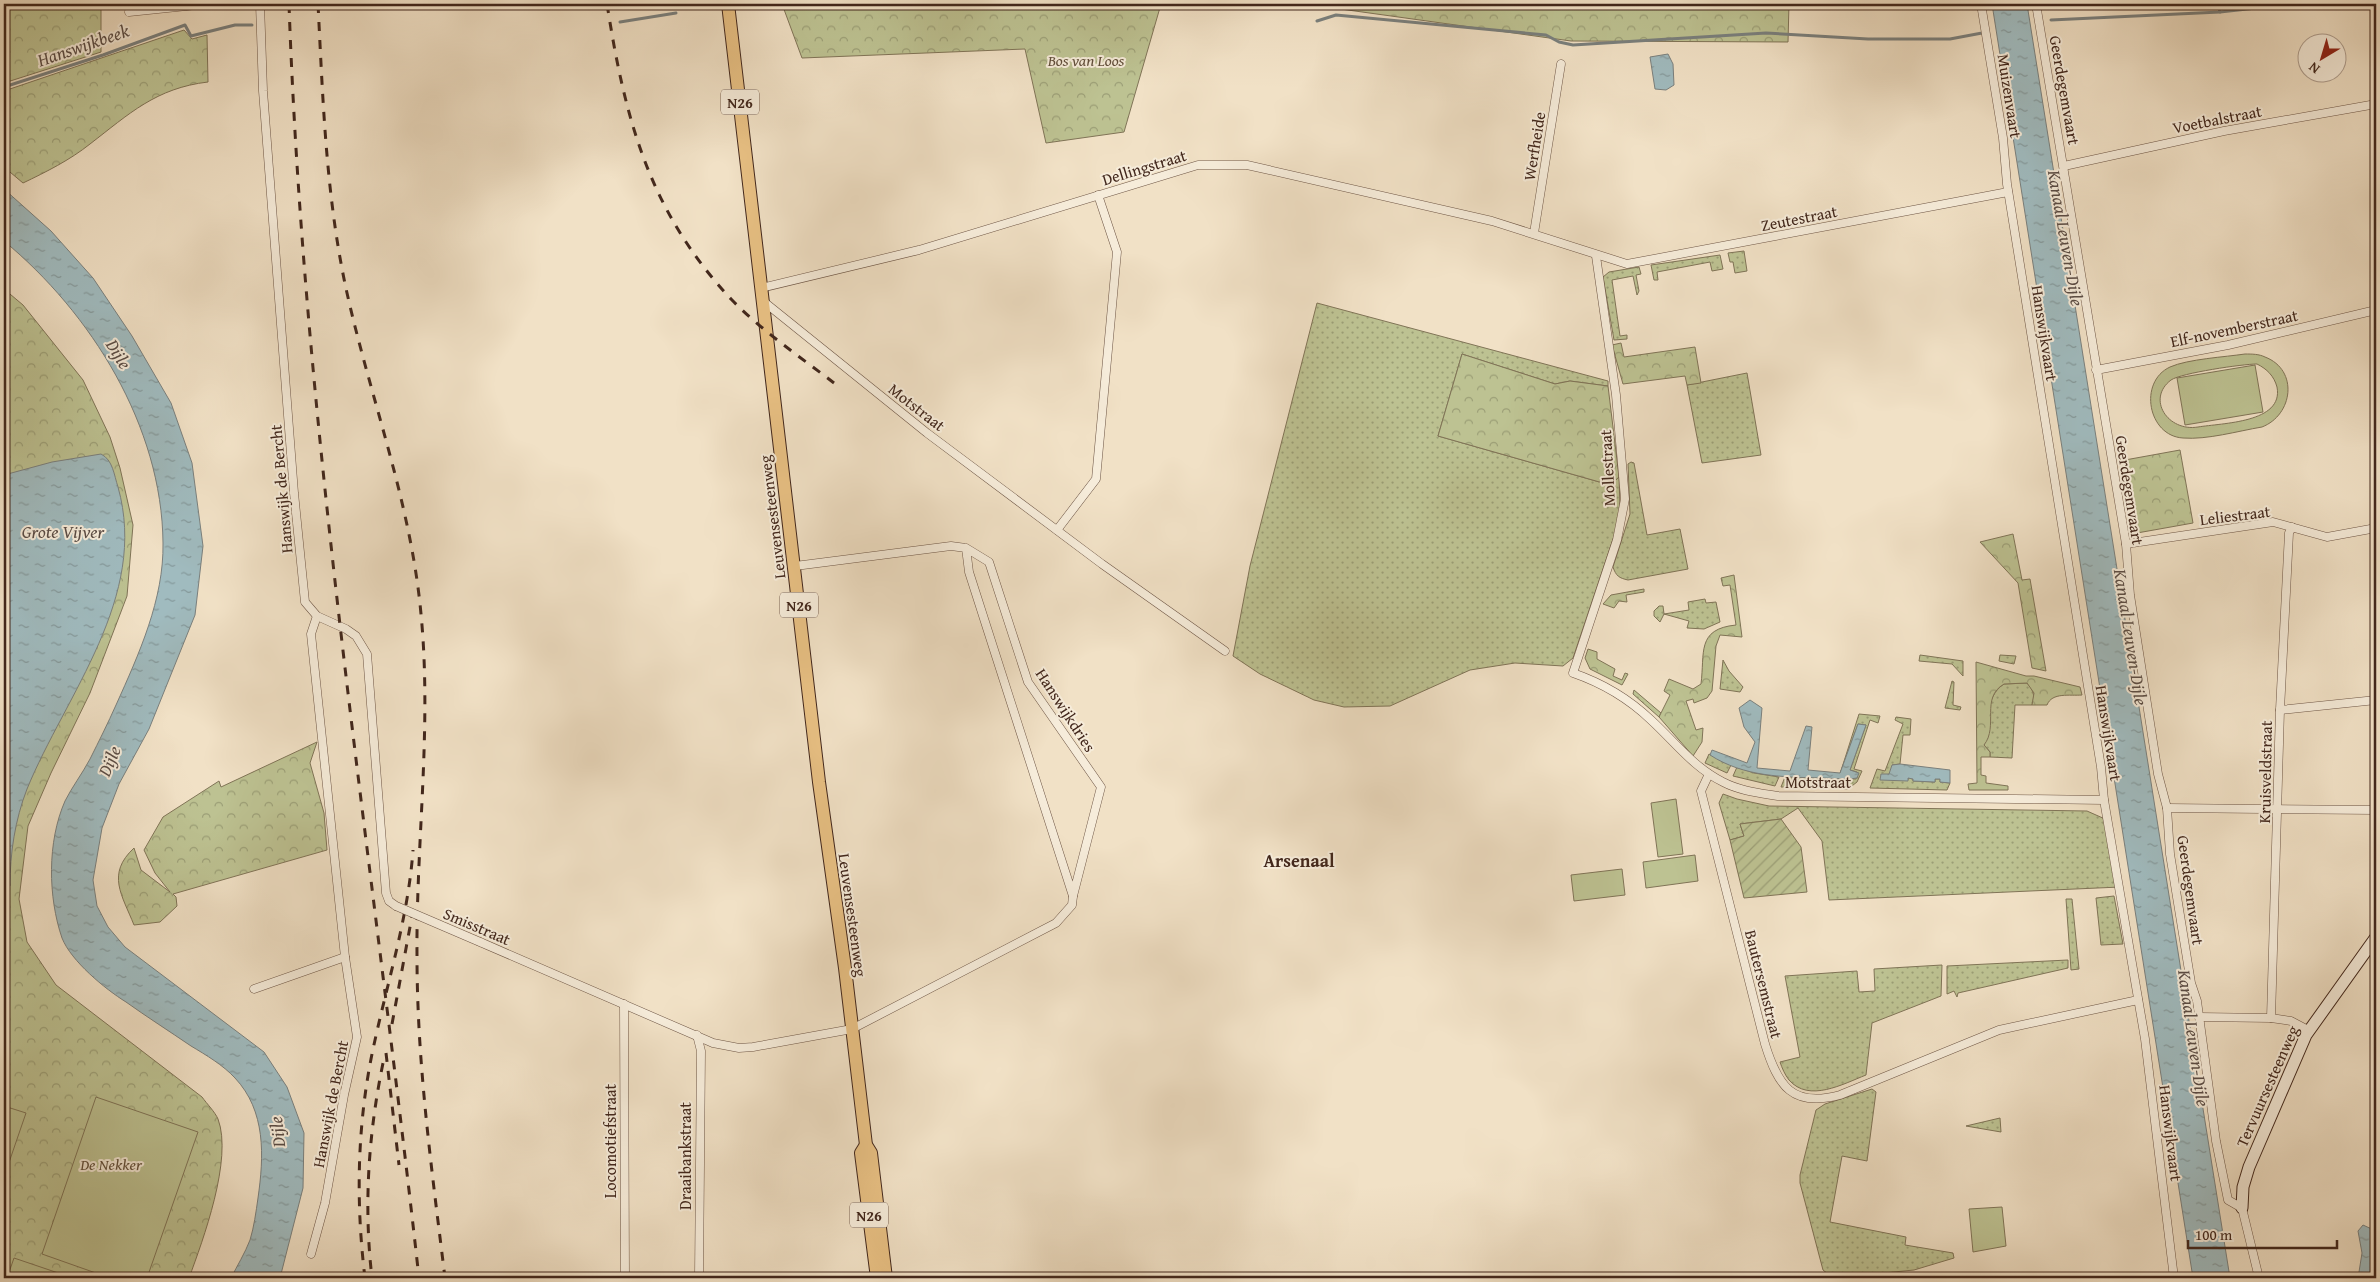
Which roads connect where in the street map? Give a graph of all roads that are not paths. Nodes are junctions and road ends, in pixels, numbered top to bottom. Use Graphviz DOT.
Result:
graph roads {
  1 [pos="206,4"];
  2 [pos="260,4"];
  3 [pos="728,4"];
  4 [pos="1981,4"];
  5 [pos="2036,4"];
  6 [pos="129,12"];
  7 [pos="1561,64"];
  8 [pos="2376,104"];
  9 [pos="2064,166"];
  10 [pos="2008,192"];
  11 [pos="1098,195"];
  12 [pos="1534,233"];
  13 [pos="1596,256"];
  14 [pos="762,294"];
  15 [pos="2376,310"];
  16 [pos="2096,370"];
  17 [pos="2292,527"];
  18 [pos="2376,528"];
  19 [pos="1057,530"];
  20 [pos="2126,544"];
  21 [pos="966,548"];
  22 [pos="795,566"];
  23 [pos="317,616"];
  24 [pos="1225,651"];
  25 [pos="1573,673"];
  26 [pos="2376,700"];
  27 [pos="2280,710"];
  28 [pos="1708,774"];
  29 [pos="2104,800"];
  30 [pos="2168,808"];
  31 [pos="2278,809"];
  32 [pos="2376,810"];
  33 [pos="1073,896"];
  34 [pos="2376,937"];
  35 [pos="345,957"];
  36 [pos="254,989"];
  37 [pos="2138,1000"];
  38 [pos="624,1004"];
  39 [pos="2199,1017"];
  40 [pos="2271,1018"];
  41 [pos="852,1029"];
  42 [pos="2308,1030"];
  43 [pos="697,1035"];
  44 [pos="866,1145"];
  45 [pos="2242,1208"];
  46 [pos="311,1254"];
  47 [pos="625,1278"];
  48 [pos="699,1278"];
  49 [pos="877,1278"];
  50 [pos="886,1278"];
  51 [pos="2174,1278"];
  52 [pos="2259,1278"];
  1 -- 6 [label="street"];
  2 -- 23 [label="street, Hanswijk de Bercht"];
  3 -- 14 [label="main road, Leuvensesteenweg / N26"];
  4 -- 10 [label="street, Muizenvaart"];
  5 -- 9 [label="street, Geerdegemvaart"];
  7 -- 12 [label="street, Werfheide"];
  8 -- 9 [label="street, Voetbalstraat"];
  9 -- 16 [label="street, Geerdegemvaart"];
  10 -- 13 [label="street, Zeutestraat"];
  10 -- 29 [label="street, Hanswijkvaart"];
  11 -- 12 [label="street, Dellingstraat"];
  11 -- 14 [label="street, Dellingstraat"];
  11 -- 19 [label="street"];
  12 -- 13 [label="street, Dellingstraat"];
  13 -- 25 [label="street, Mollestraat"];
  14 -- 19 [label="street, Motstraat"];
  14 -- 22 [label="main road, Leuvensesteenweg / N26"];
  15 -- 16 [label="street, Elf-novemberstraat"];
  16 -- 20 [label="street, Geerdegemvaart"];
  17 -- 18 [label="street, Leliestraat"];
  17 -- 20 [label="street, Leliestraat"];
  17 -- 27 [label="street, Kruisveldstraat"];
  19 -- 24 [label="street, Motstraat"];
  20 -- 30 [label="street, Geerdegemvaart"];
  21 -- 22 [label="street, Hanswijkdries"];
  21 -- 33 [label="street"];
  21 -- 33 [label="street, Hanswijkdries"];
  22 -- 41 [label="main road, Leuvensesteenweg / N26"];
  23 -- 35 [label="street, Hanswijk de Bercht"];
  23 -- 38 [label="street, Smisstraat, bridge"];
  25 -- 28 [label="street, Motstraat"];
  26 -- 27 [label="street"];
  27 -- 31 [label="street, Kruisveldstraat"];
  28 -- 29 [label="street, Motstraat"];
  28 -- 37 [label="street, Bautersemstraat"];
  29 -- 37 [label="street, Hanswijkvaart"];
  30 -- 31 [label="street"];
  30 -- 39 [label="street, Geerdegemvaart"];
  31 -- 32 [label="street"];
  31 -- 40 [label="street, Kruisveldstraat"];
  33 -- 41 [label="street, Hanswijkdries"];
  34 -- 42 [label="street, Tervuursesteenweg"];
  35 -- 36 [label="street"];
  35 -- 46 [label="street, Hanswijk de Bercht"];
  37 -- 51 [label="street, Hanswijkvaart"];
  38 -- 43 [label="street, Smisstraat"];
  38 -- 47 [label="street, Locomotiefstraat"];
  39 -- 40 [label="street"];
  39 -- 45 [label="street, Geerdegemvaart"];
  40 -- 42 [label="street"];
  41 -- 43 [label="street, Smisstraat"];
  41 -- 44 [label="main road, Leuvensesteenweg / N26"];
  42 -- 45 [label="street, Tervuursesteenweg"];
  43 -- 48 [label="street, Draaibankstraat"];
  44 -- 49 [label="main road, Leuvensesteenweg / N26"];
  44 -- 50 [label="main road, Leuvensesteenweg / N26"];
  45 -- 52 [label="street"];
}
